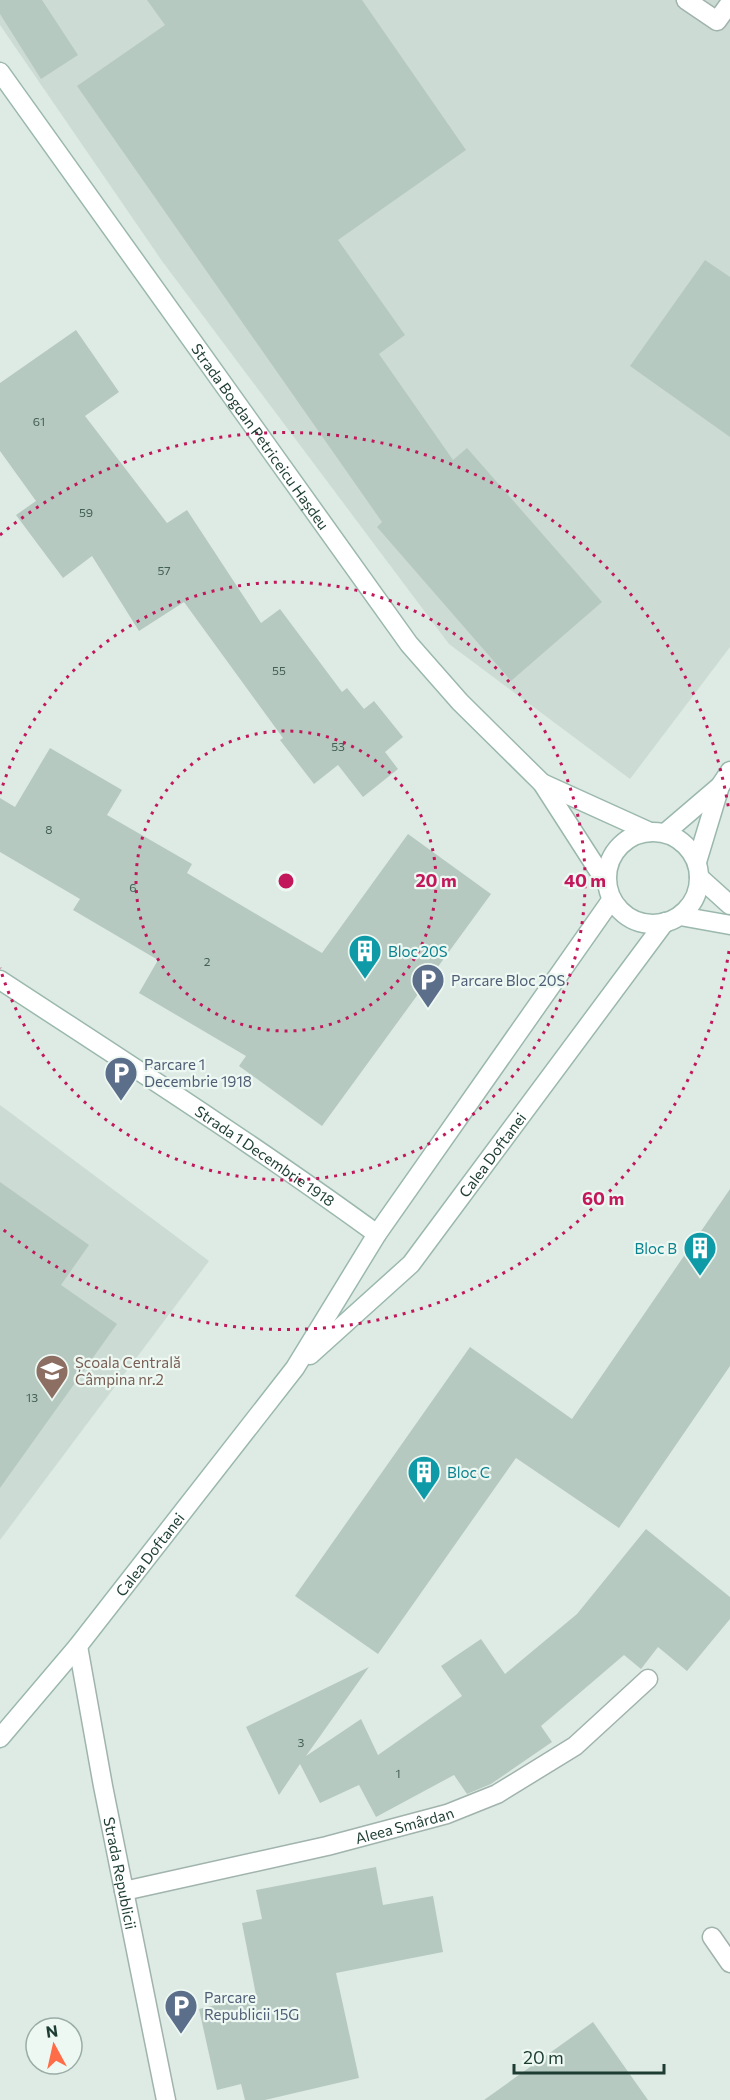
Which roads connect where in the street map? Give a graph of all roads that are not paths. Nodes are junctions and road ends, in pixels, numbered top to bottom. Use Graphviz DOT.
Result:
graph roads {
  1 [pos="687,0"];
  2 [pos="730,3"];
  3 [pos="0,72"];
  4 [pos="725,778"];
  5 [pos="542,783"];
  6 [pos="658,832"];
  7 [pos="698,870"];
  8 [pos="610,892"];
  9 [pos="730,905"];
  10 [pos="673,919"];
  11 [pos="730,925"];
  12 [pos="0,980"];
  13 [pos="378,1234"];
  14 [pos="295,1368"];
  15 [pos="78,1646"];
  16 [pos="648,1679"];
  17 [pos="0,1738"];
  18 [pos="124,1892"];
  19 [pos="712,1937"];
  20 [pos="730,1963"];
  21 [pos="166,2100"];
  1 -- 2 [label="street"];
  3 -- 5 [label="street, Strada Bogdan Petriceicu Hașdeu"];
  4 -- 6 [label="street"];
  4 -- 7 [label="street"];
  5 -- 6 [label="street, Strada Bogdan Petriceicu Hașdeu"];
  5 -- 8 [label="street, Strada Bogdan Petriceicu Hașdeu"];
  6 -- 7 [label="street"];
  6 -- 8 [label="street"];
  7 -- 9 [label="street"];
  7 -- 10 [label="street"];
  8 -- 10 [label="street"];
  8 -- 13 [label="street, Calea Doftanei"];
  10 -- 11 [label="street"];
  10 -- 14 [label="street, Calea Doftanei"];
  12 -- 13 [label="street, Strada 1 Decembrie 1918"];
  13 -- 14 [label="street, Calea Doftanei"];
  14 -- 15 [label="street, Calea Doftanei"];
  15 -- 17 [label="street, Calea Doftanei"];
  15 -- 18 [label="street, Strada Republicii"];
  16 -- 18 [label="street, Aleea Smârdan"];
  18 -- 21 [label="street, Strada Republicii"];
  19 -- 20 [label="street"];
}
